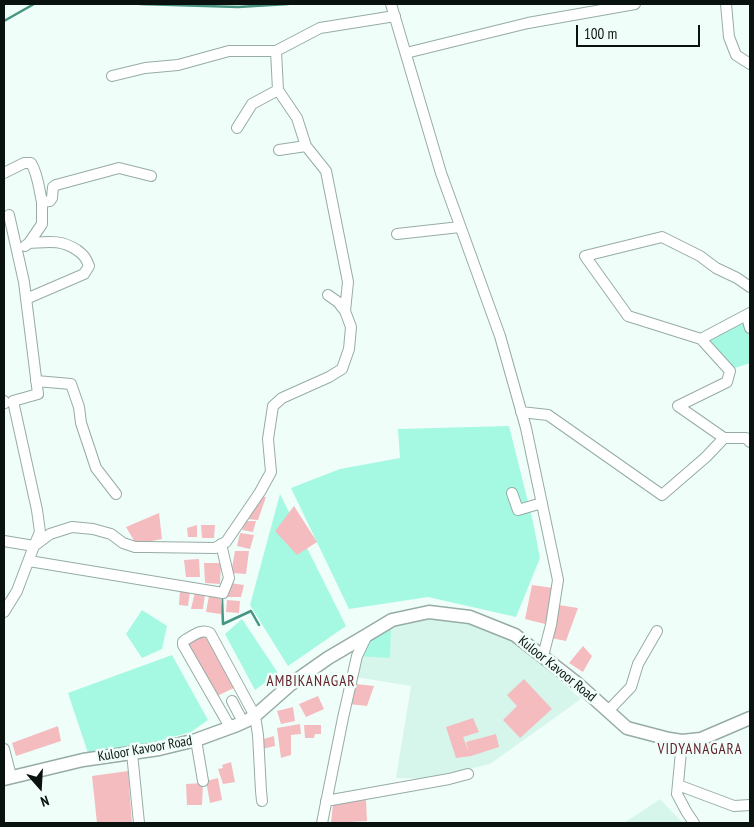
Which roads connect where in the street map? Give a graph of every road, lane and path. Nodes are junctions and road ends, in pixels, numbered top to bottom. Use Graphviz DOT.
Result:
graph roads {
  1 [pos="391,4"];
  2 [pos="636,4"];
  3 [pos="726,4"];
  4 [pos="395,16"];
  5 [pos="276,51"];
  6 [pos="406,53"];
  7 [pos="750,64"];
  8 [pos="112,76"];
  9 [pos="278,90"];
  10 [pos="237,128"];
  11 [pos="306,146"];
  12 [pos="279,150"];
  13 [pos="4,173"];
  14 [pos="150,176"];
  15 [pos="42,202"];
  16 [pos="8,215"];
  17 [pos="460,227"];
  18 [pos="397,234"];
  19 [pos="29,243"];
  20 [pos="18,253"];
  21 [pos="750,288"];
  22 [pos="328,295"];
  23 [pos="26,299"];
  24 [pos="345,311"];
  25 [pos="750,314"];
  26 [pos="750,328"];
  27 [pos="701,339"];
  28 [pos="36,381"];
  29 [pos="6,402"];
  30 [pos="521,412"];
  31 [pos="724,438"];
  32 [pos="750,442"];
  33 [pos="512,493"];
  34 [pos="116,494"];
  35 [pos="542,503"];
  36 [pos="4,541"];
  37 [pos="222,544"];
  38 [pos="34,546"];
  39 [pos="29,561"];
  40 [pos="4,612"];
  41 [pos="657,631"];
  42 [pos="366,634"];
  43 [pos="543,656"];
  44 [pos="232,701"];
  45 [pos="608,710"];
  46 [pos="255,716"];
  47 [pos="750,718"];
  48 [pos="243,722"];
  49 [pos="230,727"];
  50 [pos="196,740"];
  51 [pos="682,741"];
  52 [pos="4,749"];
  53 [pos="132,753"];
  54 [pos="468,774"];
  55 [pos="7,778"];
  56 [pos="203,781"];
  57 [pos="678,785"];
  58 [pos="262,801"];
  59 [pos="326,801"];
  60 [pos="750,805"];
  61 [pos="140,823"];
  62 [pos="322,823"];
  63 [pos="694,823"];
  1 -- 4 [label="street"];
  2 -- 6 [label="street"];
  3 -- 7 [label="street"];
  4 -- 5 [label="street"];
  4 -- 6 [label="street"];
  5 -- 8 [label="street"];
  5 -- 9 [label="street"];
  6 -- 17 [label="street"];
  9 -- 10 [label="street"];
  9 -- 11 [label="street"];
  11 -- 12 [label="street"];
  11 -- 24 [label="street"];
  13 -- 15 [label="street"];
  14 -- 15 [label="street"];
  15 -- 19 [label="street"];
  16 -- 20 [label="street"];
  17 -- 18 [label="street"];
  17 -- 30 [label="street"];
  19 -- 20 [label="street"];
  19 -- 23 [label="street"];
  20 -- 23 [label="street"];
  21 -- 27 [label="street"];
  22 -- 24 [label="street"];
  23 -- 28 [label="street"];
  24 -- 37 [label="street"];
  25 -- 26 [label="street"];
  25 -- 27 [label="street"];
  27 -- 31 [label="street"];
  28 -- 29 [label="street"];
  28 -- 34 [label="street"];
  29 -- 38 [label="street"];
  30 -- 31 [label="street"];
  30 -- 35 [label="street"];
  31 -- 32 [label="street"];
  33 -- 35 [label="street"];
  35 -- 43 [label="street"];
  36 -- 38 [label="street"];
  37 -- 38 [label="street"];
  37 -- 39 [label="street"];
  38 -- 39 [label="street"];
  39 -- 40 [label="street"];
  41 -- 45 [label="street"];
  42 -- 43 [label="main road, Kuloor Kavoor Road"];
  42 -- 46 [label="main road, Kuloor Kavoor Road"];
  42 -- 59 [label="street"];
  43 -- 45 [label="main road, Kuloor Kavoor Road"];
  44 -- 48 [label="street"];
  45 -- 51 [label="main road, Kuloor Kavoor Road"];
  46 -- 48 [label="main road, Kuloor Kavoor Road"];
  46 -- 49 [label="street"];
  46 -- 58 [label="street"];
  47 -- 51 [label="main road, Kuloor Kavoor Road"];
  48 -- 49 [label="main road, Kuloor Kavoor Road"];
  49 -- 50 [label="main road, Kuloor Kavoor Road"];
  50 -- 53 [label="main road, Kuloor Kavoor Road"];
  50 -- 56 [label="street"];
  51 -- 57 [label="street"];
  52 -- 55 [label="street"];
  53 -- 55 [label="main road, Kuloor Kavoor Road"];
  53 -- 61 [label="street"];
  54 -- 59 [label="street"];
  57 -- 60 [label="street"];
  57 -- 63 [label="street"];
  59 -- 62 [label="street"];
}
